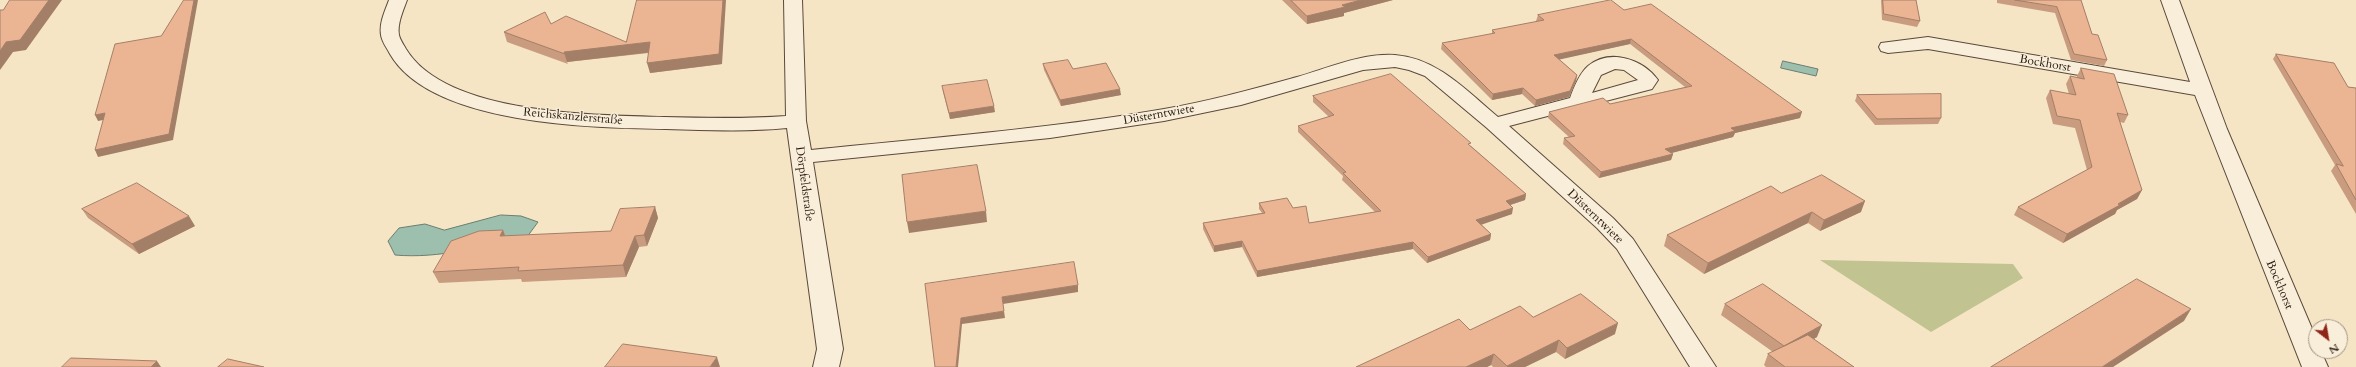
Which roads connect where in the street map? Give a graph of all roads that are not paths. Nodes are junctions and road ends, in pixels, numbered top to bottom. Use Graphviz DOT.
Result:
graph roads {
  1 [pos="398,0"];
  2 [pos="793,0"];
  3 [pos="2170,0"];
  4 [pos="1888,47"];
  5 [pos="2202,90"];
  6 [pos="1579,101"];
  7 [pos="796,121"];
  8 [pos="1494,124"];
  9 [pos="800,157"];
  10 [pos="826,367"];
  11 [pos="1702,367"];
  12 [pos="2315,367"];
  1 -- 7 [label="street, Reichskanzlerstraße"];
  2 -- 7 [label="street, Dörpfeldstraße"];
  3 -- 5 [label="street, Bockhorst"];
  4 -- 5 [label="street, Bockhorst"];
  5 -- 12 [label="street, Bockhorst"];
  6 -- 8 [label="street"];
  7 -- 9 [label="street, Dörpfeldstraße"];
  8 -- 9 [label="street, Düsterntwiete"];
  8 -- 11 [label="street, Düsterntwiete"];
  9 -- 10 [label="street, Dörpfeldstraße"];
}
